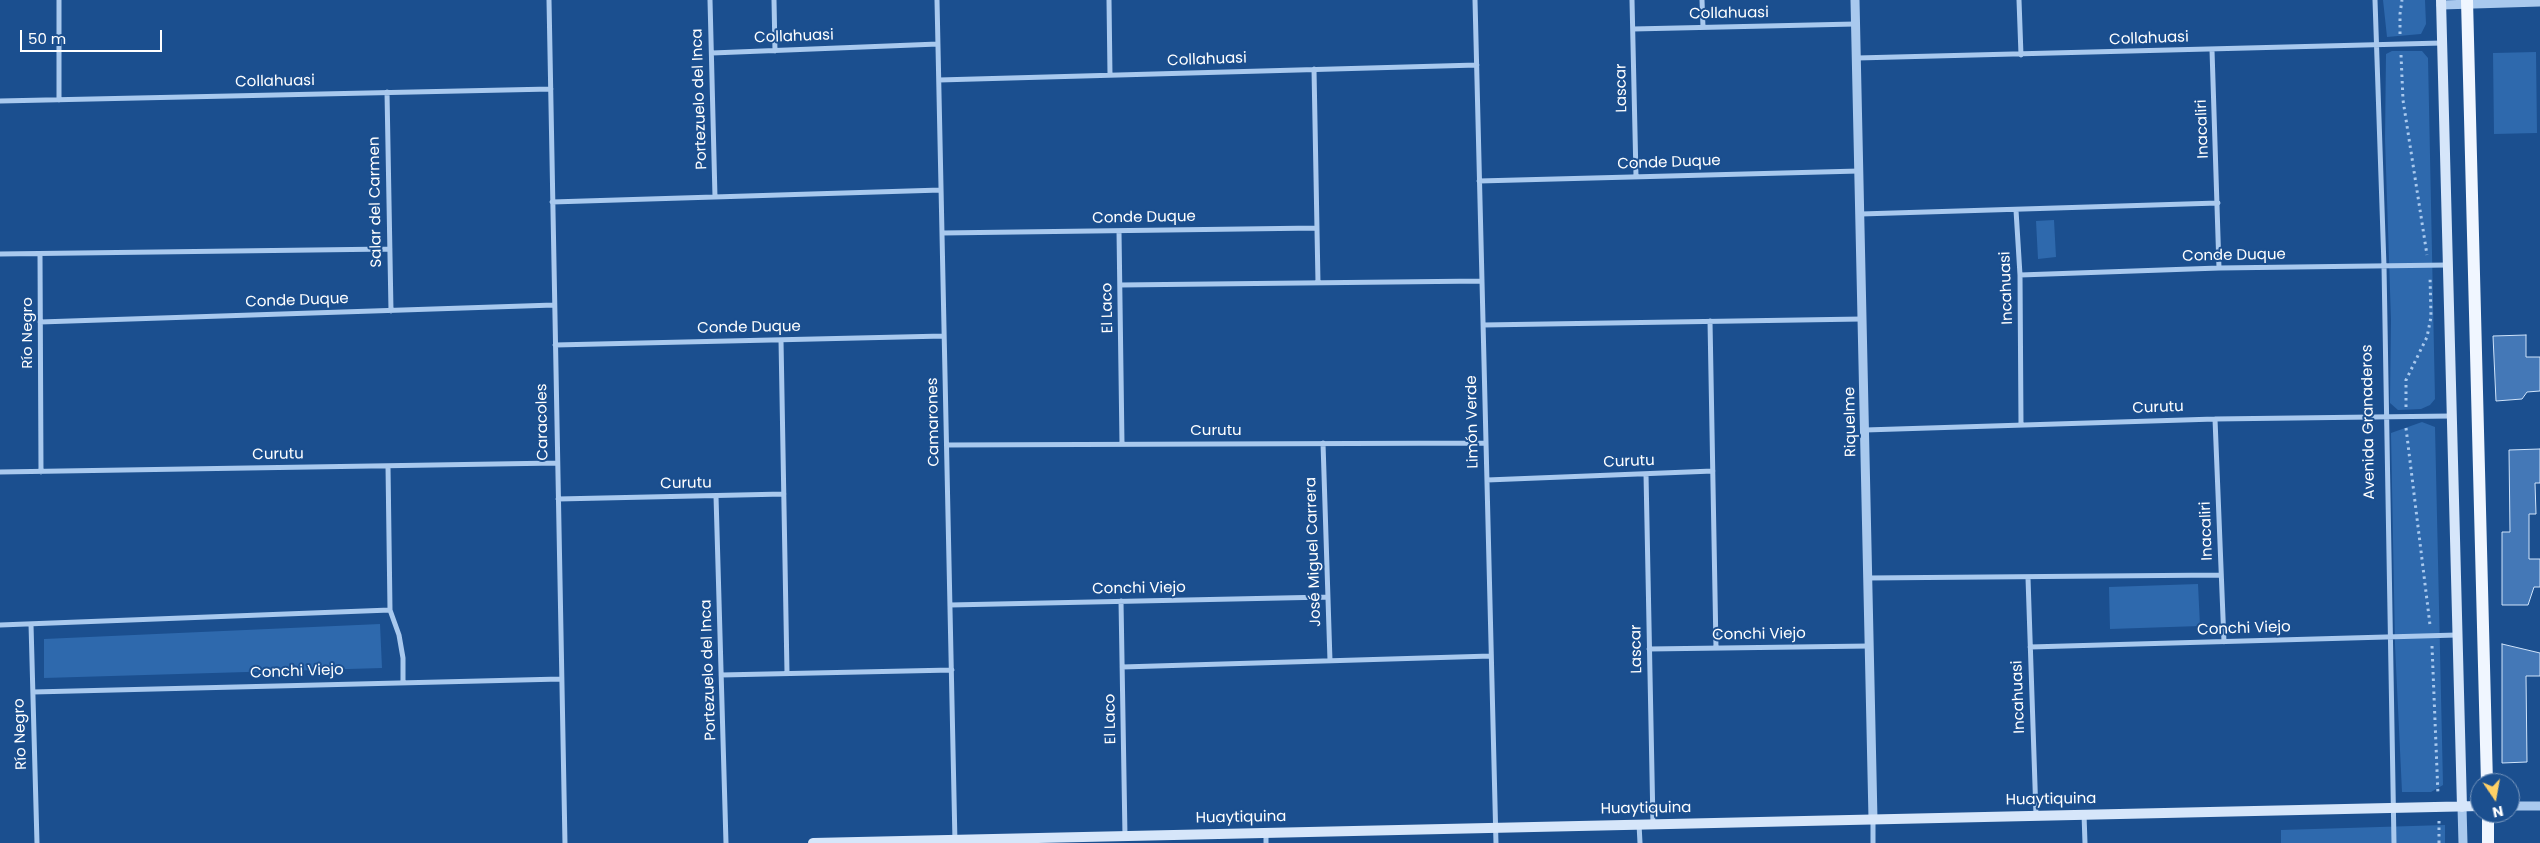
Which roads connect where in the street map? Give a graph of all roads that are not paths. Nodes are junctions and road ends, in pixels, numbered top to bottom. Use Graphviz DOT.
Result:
graph roads {
  1 [pos="59,0"];
  2 [pos="549,0"];
  3 [pos="710,0"];
  4 [pos="774,0"];
  5 [pos="937,0"];
  6 [pos="1109,0"];
  7 [pos="1475,0"];
  8 [pos="1632,0"];
  9 [pos="1702,0"];
  10 [pos="1855,0"];
  11 [pos="2019,0"];
  12 [pos="2375,0"];
  13 [pos="2467,2"];
  14 [pos="2540,2"];
  15 [pos="2441,3"];
  16 [pos="1856,24"];
  17 [pos="1703,27"];
  18 [pos="1633,29"];
  19 [pos="2442,43"];
  20 [pos="938,44"];
  21 [pos="2377,46"];
  22 [pos="2212,50"];
  23 [pos="775,51"];
  24 [pos="712,53"];
  25 [pos="2021,55"];
  26 [pos="1856,58"];
  27 [pos="1476,64"];
  28 [pos="1314,69"];
  29 [pos="1110,75"];
  30 [pos="939,80"];
  31 [pos="551,89"];
  32 [pos="387,92"];
  33 [pos="59,100"];
  34 [pos="0,101"];
  35 [pos="1859,170"];
  36 [pos="1636,176"];
  37 [pos="1479,181"];
  38 [pos="941,190"];
  39 [pos="716,197"];
  40 [pos="552,202"];
  41 [pos="2218,203"];
  42 [pos="2016,210"];
  43 [pos="1861,214"];
  44 [pos="1316,228"];
  45 [pos="1119,231"];
  46 [pos="942,234"];
  47 [pos="390,248"];
  48 [pos="0,254"];
  49 [pos="40,254"];
  50 [pos="2448,265"];
  51 [pos="2384,266"];
  52 [pos="2219,268"];
  53 [pos="2020,275"];
  54 [pos="1482,281"];
  55 [pos="1318,283"];
  56 [pos="1120,285"];
  57 [pos="554,305"];
  58 [pos="391,311"];
  59 [pos="1862,319"];
  60 [pos="1710,321"];
  61 [pos="40,322"];
  62 [pos="1483,326"];
  63 [pos="944,336"];
  64 [pos="781,340"];
  65 [pos="555,344"];
  66 [pos="2452,416"];
  67 [pos="2385,417"];
  68 [pos="2215,419"];
  69 [pos="2021,425"];
  70 [pos="1865,430"];
  71 [pos="1323,443"];
  72 [pos="1486,443"];
  73 [pos="1122,444"];
  74 [pos="947,445"];
  75 [pos="557,463"];
  76 [pos="388,466"];
  77 [pos="1713,471"];
  78 [pos="0,472"];
  79 [pos="41,472"];
  80 [pos="1646,474"];
  81 [pos="1487,480"];
  82 [pos="784,494"];
  83 [pos="716,496"];
  84 [pos="558,499"];
  85 [pos="2221,575"];
  86 [pos="1868,578"];
  87 [pos="2028,578"];
  88 [pos="1328,597"];
  89 [pos="1121,601"];
  90 [pos="950,605"];
  91 [pos="390,610"];
  92 [pos="31,624"];
  93 [pos="0,625"];
  94 [pos="2458,635"];
  95 [pos="2390,637"];
  96 [pos="2224,642"];
  97 [pos="1870,646"];
  98 [pos="2030,647"];
  99 [pos="1716,648"];
  100 [pos="1649,649"];
  101 [pos="1491,656"];
  102 [pos="1330,661"];
  103 [pos="1122,667"];
  104 [pos="952,670"];
  105 [pos="787,674"];
  106 [pos="721,675"];
  107 [pos="562,679"];
  108 [pos="402,682"];
  109 [pos="33,692"];
  110 [pos="2487,773"];
  111 [pos="2520,806"];
  112 [pos="2540,806"];
  113 [pos="2395,807"];
  114 [pos="2462,807"];
  115 [pos="2470,807"];
  116 [pos="2084,814"];
  117 [pos="2036,815"];
  118 [pos="1872,819"];
  119 [pos="2488,823"];
  120 [pos="1640,824"];
  121 [pos="1653,824"];
  122 [pos="1496,827"];
  123 [pos="1126,836"];
  124 [pos="1266,838"];
  125 [pos="1051,840"];
  126 [pos="956,842"];
  127 [pos="37,843"];
  128 [pos="565,843"];
  129 [pos="726,843"];
  130 [pos="813,843"];
  131 [pos="1496,843"];
  132 [pos="1640,843"];
  133 [pos="1873,843"];
  134 [pos="2086,843"];
  135 [pos="2394,843"];
  136 [pos="2462,843"];
  137 [pos="2488,843"];
  1 -- 33 [label="street"];
  2 -- 31 [label="street, Caracoles"];
  3 -- 24 [label="street, Portezuelo del Inca"];
  4 -- 23 [label="street"];
  5 -- 20 [label="street, Camarones"];
  6 -- 29 [label="street"];
  7 -- 27 [label="street, Limón Verde"];
  8 -- 18 [label="street, Lascar"];
  9 -- 17 [label="street"];
  10 -- 16 [label="street, Riquelme"];
  11 -- 25 [label="street"];
  12 -- 21 [label="street, Avenida Granaderos"];
  13 -- 14 [label="street"];
  13 -- 15 [label="street"];
  13 -- 110 [label="main road"];
  15 -- 19 [label="main road"];
  16 -- 17 [label="street, Collahuasi"];
  16 -- 26 [label="street, Riquelme"];
  17 -- 18 [label="street, Collahuasi"];
  18 -- 36 [label="street, Lascar"];
  19 -- 21 [label="street, Collahuasi"];
  19 -- 50 [label="main road"];
  20 -- 23 [label="street, Collahuasi"];
  20 -- 30 [label="street, Camarones"];
  21 -- 22 [label="street, Collahuasi"];
  21 -- 51 [label="street, Avenida Granaderos"];
  22 -- 25 [label="street, Collahuasi"];
  22 -- 41 [label="street, Inacaliri"];
  23 -- 24 [label="street, Collahuasi"];
  24 -- 39 [label="street, Portezuelo del Inca"];
  25 -- 26 [label="street, Collahuasi"];
  26 -- 35 [label="street, Riquelme"];
  27 -- 28 [label="street, Collahuasi"];
  27 -- 37 [label="street, Limón Verde"];
  28 -- 29 [label="street, Collahuasi"];
  28 -- 44 [label="street"];
  29 -- 30 [label="street, Collahuasi"];
  30 -- 38 [label="street, Camarones"];
  31 -- 32 [label="street, Collahuasi"];
  31 -- 40 [label="street, Caracoles"];
  32 -- 33 [label="street, Collahuasi"];
  32 -- 47 [label="street, Salar del Carmen"];
  33 -- 34 [label="street, Collahuasi"];
  35 -- 36 [label="street, Conde Duque"];
  35 -- 43 [label="street, Riquelme"];
  36 -- 37 [label="street, Conde Duque"];
  37 -- 54 [label="street, Limón Verde"];
  38 -- 39 [label="street"];
  38 -- 46 [label="street, Camarones"];
  39 -- 40 [label="street"];
  40 -- 57 [label="street, Caracoles"];
  41 -- 42 [label="street"];
  41 -- 52 [label="street, Inacaliri"];
  42 -- 43 [label="street"];
  42 -- 53 [label="street, Incahuasi"];
  43 -- 59 [label="street, Riquelme"];
  44 -- 45 [label="street, Conde Duque"];
  44 -- 55 [label="street"];
  45 -- 46 [label="street, Conde Duque"];
  45 -- 56 [label="street, El Laco"];
  46 -- 63 [label="street, Camarones"];
  47 -- 49 [label="street"];
  47 -- 58 [label="street, Salar del Carmen"];
  48 -- 49 [label="street"];
  49 -- 61 [label="street, Río Negro"];
  50 -- 51 [label="street, Conde Duque"];
  50 -- 66 [label="main road"];
  51 -- 52 [label="street, Conde Duque"];
  51 -- 67 [label="street, Avenida Granaderos"];
  52 -- 53 [label="street, Conde Duque"];
  53 -- 69 [label="street, Incahuasi"];
  54 -- 55 [label="street"];
  54 -- 62 [label="street, Limón Verde"];
  55 -- 56 [label="street"];
  56 -- 73 [label="street, El Laco"];
  57 -- 58 [label="street, Conde Duque"];
  57 -- 65 [label="street, Caracoles"];
  58 -- 61 [label="street, Conde Duque"];
  59 -- 60 [label="street"];
  59 -- 70 [label="street, Riquelme"];
  60 -- 62 [label="street"];
  60 -- 77 [label="street"];
  61 -- 79 [label="street, Río Negro"];
  62 -- 72 [label="street, Limón Verde"];
  63 -- 64 [label="street, Conde Duque"];
  63 -- 74 [label="street, Camarones"];
  64 -- 65 [label="street, Conde Duque"];
  64 -- 82 [label="street"];
  65 -- 75 [label="street, Caracoles"];
  66 -- 67 [label="street, Curutu"];
  66 -- 94 [label="main road"];
  67 -- 68 [label="street, Curutu"];
  67 -- 95 [label="street, Avenida Granaderos"];
  68 -- 69 [label="street, Curutu"];
  68 -- 85 [label="street, Inacaliri"];
  69 -- 70 [label="street, Curutu"];
  70 -- 86 [label="street, Riquelme"];
  71 -- 72 [label="street, Curutu"];
  71 -- 73 [label="street, Curutu"];
  71 -- 88 [label="street, José Miguel Carrera"];
  72 -- 81 [label="street, Limón Verde"];
  73 -- 74 [label="street, Curutu"];
  74 -- 90 [label="street, Camarones"];
  75 -- 76 [label="street, Curutu"];
  75 -- 84 [label="street, Caracoles"];
  76 -- 79 [label="street, Curutu"];
  76 -- 91 [label="street"];
  77 -- 80 [label="street, Curutu"];
  77 -- 99 [label="street"];
  78 -- 79 [label="street, Curutu"];
  80 -- 81 [label="street, Curutu"];
  80 -- 100 [label="street, Lascar"];
  81 -- 101 [label="street, Limón Verde"];
  82 -- 83 [label="street, Curutu"];
  82 -- 105 [label="street"];
  83 -- 84 [label="street, Curutu"];
  83 -- 106 [label="street, Portezuelo del Inca"];
  84 -- 107 [label="street, Caracoles"];
  85 -- 87 [label="street"];
  85 -- 96 [label="street, Inacaliri"];
  86 -- 87 [label="street"];
  86 -- 97 [label="street, Riquelme"];
  87 -- 98 [label="street, Incahuasi"];
  88 -- 89 [label="street, Conchi Viejo"];
  88 -- 102 [label="street, José Miguel Carrera"];
  89 -- 90 [label="street, Conchi Viejo"];
  89 -- 103 [label="street, El Laco"];
  90 -- 104 [label="street, Camarones"];
  91 -- 92 [label="street"];
  91 -- 108 [label="street"];
  92 -- 93 [label="street"];
  92 -- 109 [label="street, Río Negro"];
  94 -- 95 [label="street, Conchi Viejo"];
  94 -- 114 [label="main road"];
  95 -- 96 [label="street, Conchi Viejo"];
  95 -- 113 [label="street, Avenida Granaderos"];
  96 -- 98 [label="street, Conchi Viejo"];
  97 -- 99 [label="street, Conchi Viejo"];
  97 -- 118 [label="street, Riquelme"];
  98 -- 117 [label="street, Incahuasi"];
  99 -- 100 [label="street, Conchi Viejo"];
  100 -- 121 [label="street, Lascar"];
  101 -- 102 [label="street"];
  101 -- 122 [label="street, Limón Verde"];
  102 -- 103 [label="street"];
  103 -- 123 [label="street, El Laco"];
  104 -- 105 [label="street"];
  104 -- 126 [label="street, Camarones"];
  105 -- 106 [label="street"];
  106 -- 129 [label="street, Portezuelo del Inca"];
  107 -- 108 [label="street, Conchi Viejo"];
  107 -- 128 [label="street, Caracoles"];
  108 -- 109 [label="street, Conchi Viejo"];
  109 -- 127 [label="street, Río Negro"];
  111 -- 112 [label="street"];
  113 -- 114 [label="main road, Huaytiquina"];
  113 -- 116 [label="main road, Huaytiquina"];
  113 -- 135 [label="street, Avenida Granaderos"];
  114 -- 115 [label="main road, Huaytiquina"];
  114 -- 136 [label="street"];
  116 -- 117 [label="main road, Huaytiquina"];
  116 -- 134 [label="street"];
  117 -- 118 [label="main road, Huaytiquina"];
  118 -- 121 [label="main road, Huaytiquina"];
  118 -- 133 [label="street, Riquelme"];
  119 -- 137 [label="main road"];
  120 -- 121 [label="main road, Huaytiquina"];
  120 -- 122 [label="main road, Huaytiquina"];
  120 -- 132 [label="street"];
  122 -- 124 [label="main road, Huaytiquina"];
  122 -- 131 [label="street, Limón Verde"];
  123 -- 124 [label="main road, Huaytiquina"];
  123 -- 125 [label="main road, Huaytiquina"];
  125 -- 126 [label="main road, Huaytiquina"];
  126 -- 130 [label="main road, Huaytiquina"];
}
